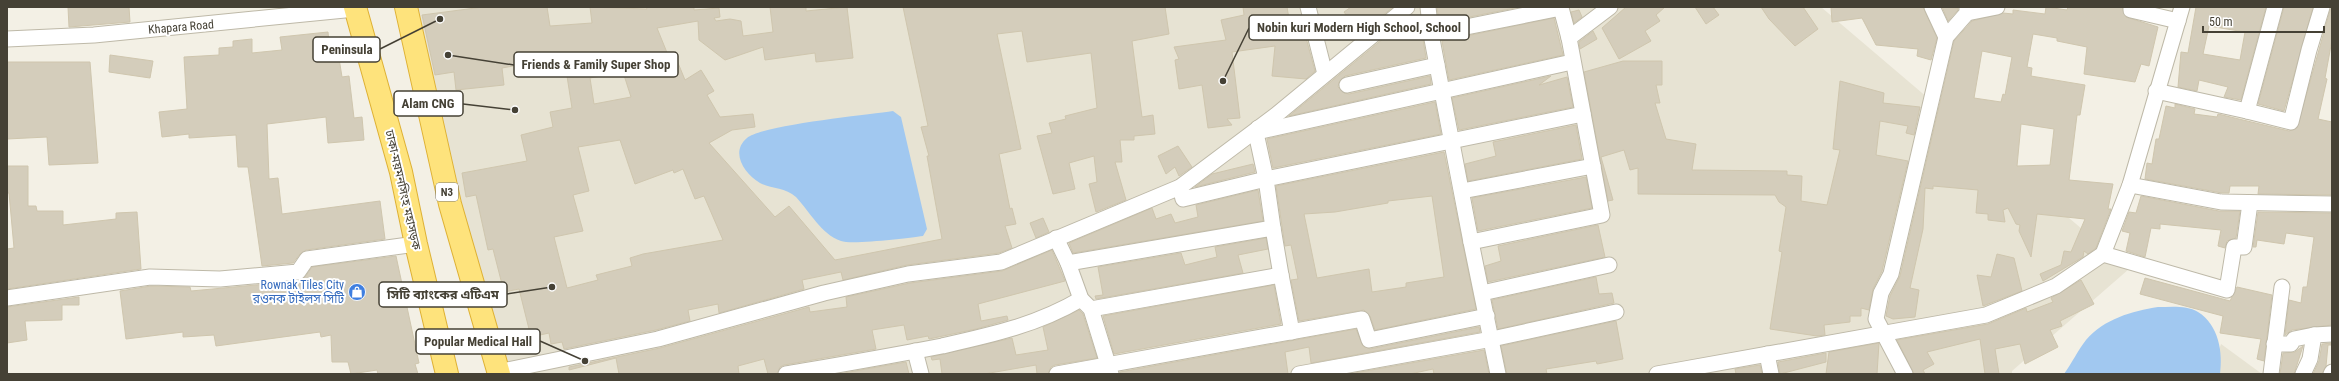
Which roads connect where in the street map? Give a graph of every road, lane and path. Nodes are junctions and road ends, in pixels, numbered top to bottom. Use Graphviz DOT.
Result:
graph roads {
  1 [pos="406,7"];
  2 [pos="1308,7"];
  3 [pos="1407,7"];
  4 [pos="1428,7"];
  5 [pos="1610,7"];
  6 [pos="1932,7"];
  7 [pos="1997,7"];
  8 [pos="2131,7"];
  9 [pos="2275,7"];
  10 [pos="2322,7"];
  11 [pos="355,8"];
  12 [pos="1967,10"];
  13 [pos="2180,14"];
  14 [pos="1431,34"];
  15 [pos="1946,37"];
  16 [pos="1569,38"];
  17 [pos="7,39"];
  18 [pos="1572,62"];
  19 [pos="1437,65"];
  20 [pos="1325,74"];
  21 [pos="1347,85"];
  22 [pos="1442,90"];
  23 [pos="2156,91"];
  24 [pos="2247,112"];
  25 [pos="1583,114"];
  26 [pos="1257,130"];
  27 [pos="1453,141"];
  28 [pos="1593,166"];
  29 [pos="1266,179"];
  30 [pos="2130,184"];
  31 [pos="1180,187"];
  32 [pos="1462,191"];
  33 [pos="2250,203"];
  34 [pos="2332,204"];
  35 [pos="1273,228"];
  36 [pos="1056,238"];
  37 [pos="1470,242"];
  38 [pos="416,244"];
  39 [pos="2103,254"];
  40 [pos="1068,263"];
  41 [pos="1609,265"];
  42 [pos="1281,275"];
  43 [pos="2282,287"];
  44 [pos="1482,293"];
  45 [pos="7,298"];
  46 [pos="1086,304"];
  47 [pos="1616,312"];
  48 [pos="1487,316"];
  49 [pos="1292,332"];
  50 [pos="1883,333"];
  51 [pos="2332,334"];
  52 [pos="2314,335"];
  53 [pos="1492,339"];
  54 [pos="2274,344"];
  55 [pos="915,351"];
  56 [pos="1767,354"];
  57 [pos="1708,369"];
  58 [pos="1110,370"];
  59 [pos="498,373"];
  60 [pos="447,374"];
  61 [pos="786,374"];
  62 [pos="921,374"];
  63 [pos="1057,374"];
  64 [pos="1299,374"];
  65 [pos="1498,374"];
  66 [pos="1657,374"];
  67 [pos="1771,374"];
  68 [pos="1905,374"];
  69 [pos="2272,374"];
  70 [pos="2303,374"];
  1 -- 59 [label="highway, N3"];
  2 -- 20 [label="street"];
  3 -- 20 [label="street"];
  4 -- 14 [label="street"];
  5 -- 16 [label="street"];
  6 -- 15 [label="street"];
  7 -- 12 [label="street"];
  8 -- 13 [label="street"];
  9 -- 24 [label="street"];
  10 -- 24 [label="street"];
  11 -- 17 [label="street, Khapara Road"];
  11 -- 38 [label="highway, ঢাকা-ময়মনসিংহ মহাসড়ক"];
  12 -- 15 [label="street"];
  13 -- 23 [label="street"];
  14 -- 16 [label="street"];
  14 -- 19 [label="street"];
  15 -- 50 [label="street"];
  16 -- 18 [label="street"];
  18 -- 22 [label="street"];
  18 -- 25 [label="street"];
  19 -- 21 [label="street"];
  19 -- 22 [label="street"];
  20 -- 26 [label="street"];
  22 -- 26 [label="street"];
  22 -- 27 [label="street"];
  23 -- 24 [label="street"];
  23 -- 30 [label="street"];
  25 -- 27 [label="street"];
  25 -- 28 [label="street"];
  26 -- 29 [label="street"];
  26 -- 31 [label="street"];
  27 -- 29 [label="street"];
  27 -- 32 [label="street"];
  28 -- 32 [label="street"];
  28 -- 37 [label="street"];
  29 -- 31 [label="street"];
  29 -- 35 [label="street"];
  30 -- 33 [label="street"];
  30 -- 39 [label="street"];
  31 -- 36 [label="street"];
  32 -- 37 [label="street"];
  33 -- 34 [label="street"];
  33 -- 39 [label="street"];
  35 -- 40 [label="street"];
  35 -- 42 [label="street"];
  36 -- 40 [label="street"];
  36 -- 59 [label="street"];
  37 -- 44 [label="street"];
  38 -- 45 [label="street"];
  38 -- 60 [label="highway, ঢাকা-ময়মনসিংহ মহাসড়ক"];
  39 -- 50 [label="street"];
  40 -- 46 [label="street"];
  41 -- 44 [label="street"];
  42 -- 46 [label="street"];
  42 -- 49 [label="street"];
  43 -- 54 [label="street"];
  44 -- 48 [label="street"];
  46 -- 55 [label="street"];
  46 -- 58 [label="street"];
  47 -- 53 [label="street"];
  48 -- 49 [label="street"];
  48 -- 53 [label="street"];
  49 -- 58 [label="street"];
  50 -- 56 [label="street"];
  50 -- 68 [label="street"];
  51 -- 52 [label="street"];
  52 -- 54 [label="street"];
  52 -- 70 [label="street"];
  53 -- 64 [label="street"];
  53 -- 65 [label="street"];
  54 -- 69 [label="street"];
  55 -- 61 [label="street"];
  55 -- 62 [label="street"];
  56 -- 57 [label="street"];
  56 -- 67 [label="street"];
  57 -- 66 [label="street"];
  58 -- 63 [label="street"];
}
